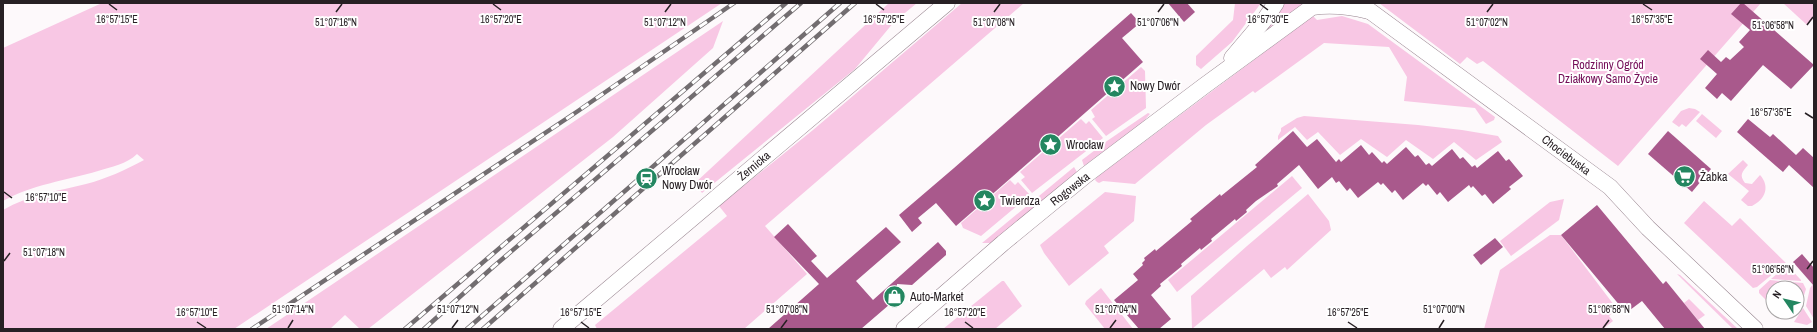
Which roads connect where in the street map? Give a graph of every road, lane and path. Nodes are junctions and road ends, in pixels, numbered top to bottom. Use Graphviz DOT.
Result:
graph roads {
  1 [pos="947,3"];
  2 [pos="1276,3"];
  3 [pos="1313,5"];
  4 [pos="1364,7"];
  5 [pos="1204,86"];
  6 [pos="561,329"];
  7 [pos="904,329"];
  8 [pos="1755,329"];
  1 -- 6 [label="street, Żernicka"];
  2 -- 5 [label="street, Rogowska"];
  3 -- 4 [label="street, Rogowska"];
  3 -- 5 [label="street, Rogowska"];
  4 -- 8 [label="street, Chociebuska"];
  5 -- 7 [label="street, Rogowska"];
}
